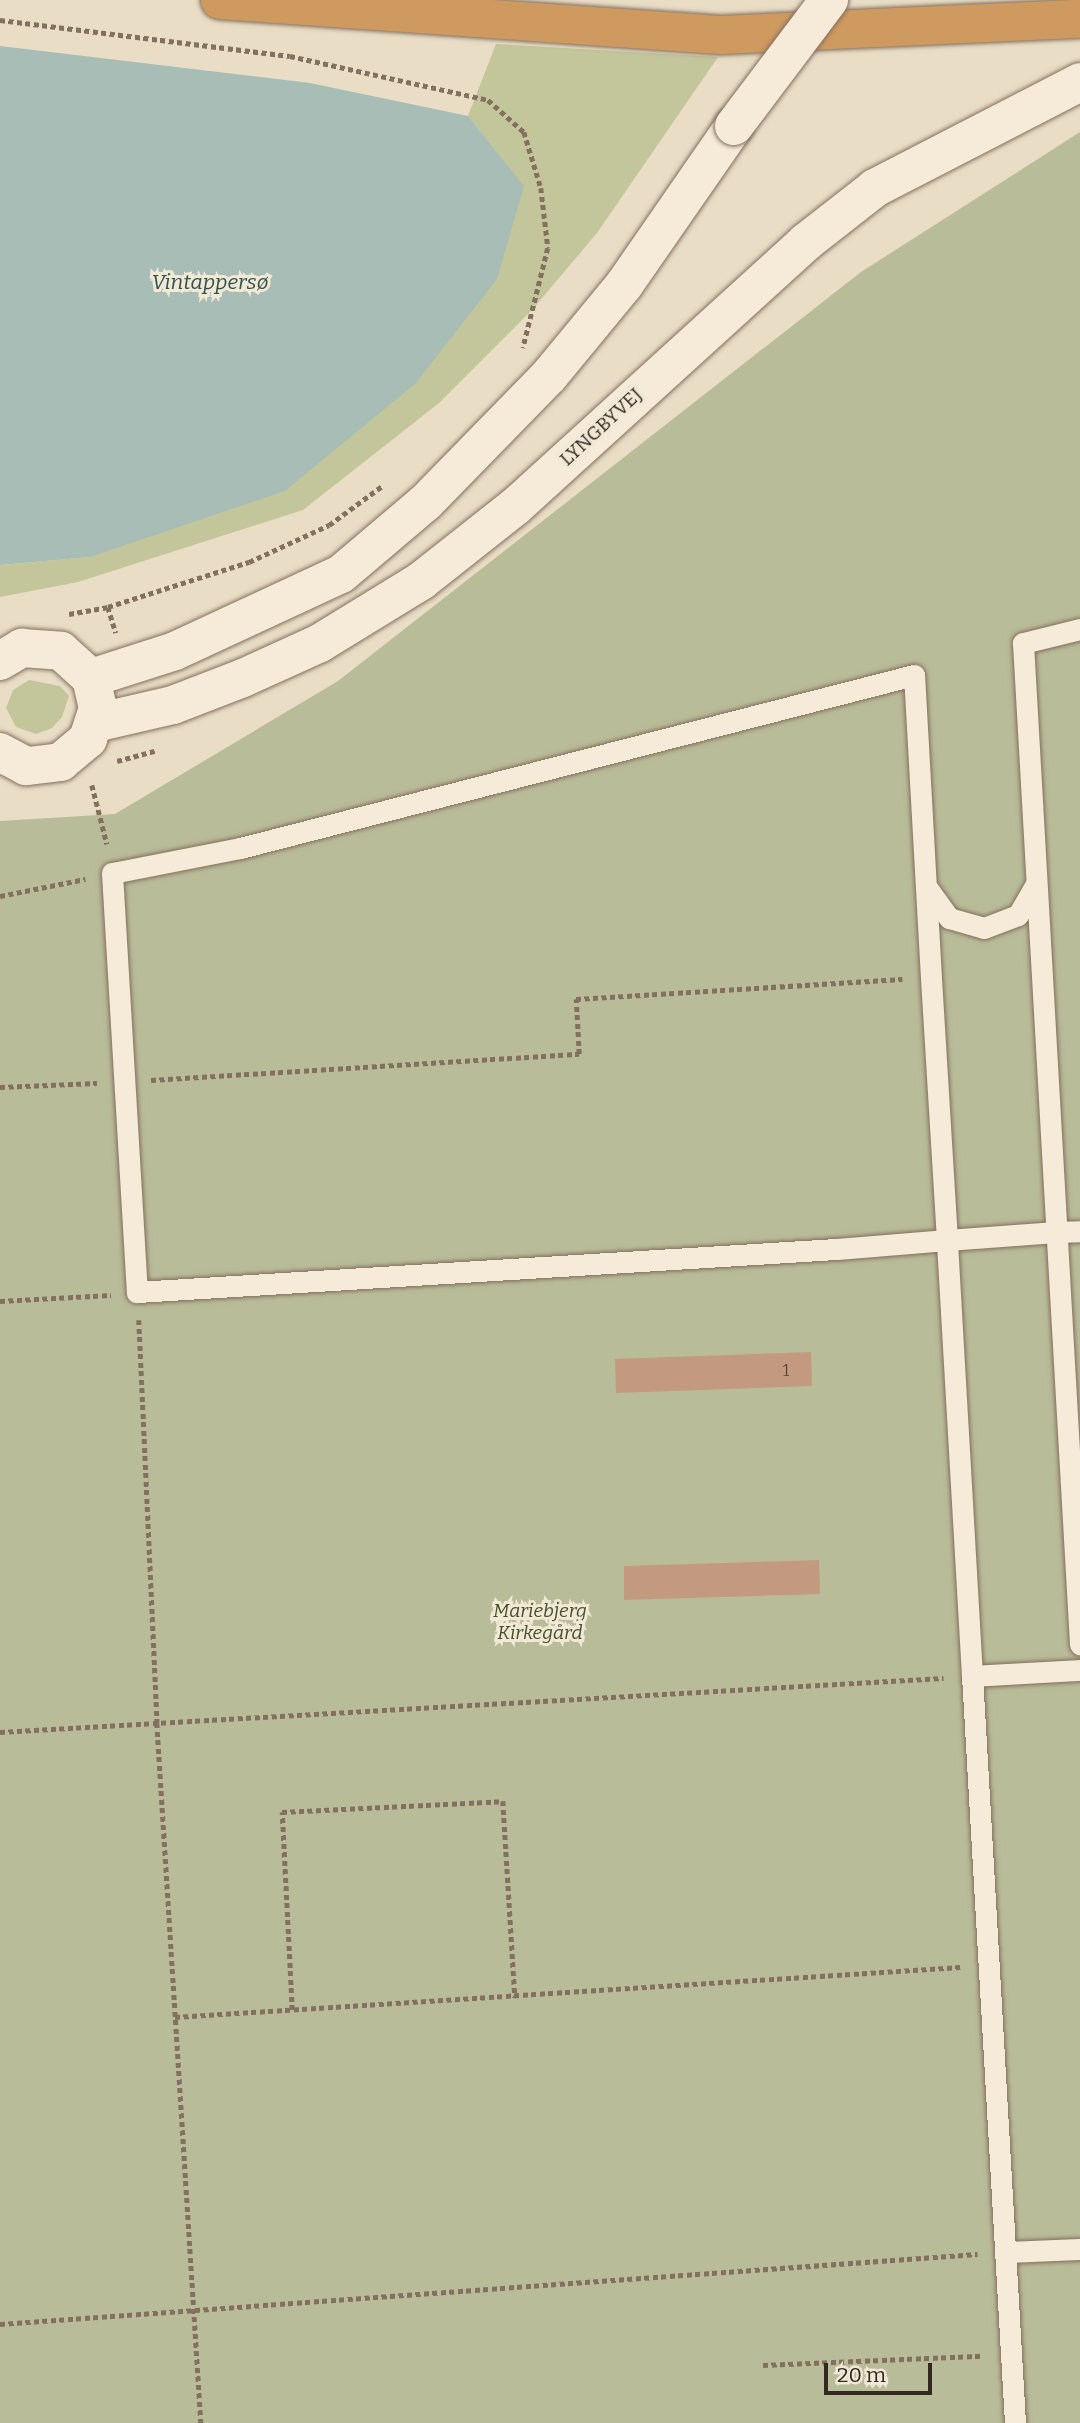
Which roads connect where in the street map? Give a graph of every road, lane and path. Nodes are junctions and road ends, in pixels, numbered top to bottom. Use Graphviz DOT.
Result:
graph roads {
  1 [pos="220,0"];
  2 [pos="829,0"];
  3 [pos="1080,19"];
  4 [pos="0,20"];
  5 [pos="1080,82"];
  6 [pos="519,361"];
  7 [pos="393,478"];
  8 [pos="60,615"];
  9 [pos="1080,629"];
  10 [pos="0,661"];
  11 [pos="91,678"];
  12 [pos="95,723"];
  13 [pos="0,752"];
  14 [pos="88,778"];
  15 [pos="1035,864"];
  16 [pos="925,870"];
  17 [pos="113,873"];
  18 [pos="0,896"];
  19 [pos="931,978"];
  20 [pos="125,1081"];
  21 [pos="0,1087"];
  22 [pos="1080,1231"];
  23 [pos="1056,1232"];
  24 [pos="947,1240"];
  25 [pos="137,1292"];
  26 [pos="0,1301"];
  27 [pos="1080,1644"];
  28 [pos="1080,1670"];
  29 [pos="972,1676"];
  30 [pos="157,1723"];
  31 [pos="0,1732"];
  32 [pos="988,1965"];
  33 [pos="516,1998"];
  34 [pos="292,2010"];
  35 [pos="175,2017"];
  36 [pos="1080,2249"];
  37 [pos="1006,2252"];
  38 [pos="194,2313"];
  39 [pos="0,2324"];
  40 [pos="1011,2355"];
  41 [pos="762,2365"];
  42 [pos="201,2423"];
  43 [pos="1015,2423"];
  1 -- 3 [label="highway"];
  2 -- 11 [label="street, bridge"];
  4 -- 6 [label="path"];
  5 -- 12 [label="street, LYNGBYVEJ"];
  7 -- 8 [label="path"];
  9 -- 15 [label="lane"];
  10 -- 11 [label="street"];
  11 -- 12 [label="street"];
  12 -- 13 [label="street"];
  14 -- 17 [label="path"];
  15 -- 16 [label="lane"];
  15 -- 23 [label="lane"];
  16 -- 17 [label="lane"];
  16 -- 19 [label="lane"];
  17 -- 18 [label="path"];
  17 -- 20 [label="lane"];
  19 -- 20 [label="path"];
  19 -- 24 [label="lane"];
  20 -- 21 [label="path"];
  20 -- 25 [label="lane"];
  22 -- 23 [label="lane"];
  23 -- 24 [label="lane"];
  23 -- 27 [label="lane"];
  24 -- 25 [label="lane"];
  24 -- 29 [label="lane"];
  25 -- 26 [label="path"];
  25 -- 30 [label="path"];
  28 -- 29 [label="lane"];
  29 -- 30 [label="path"];
  29 -- 32 [label="lane"];
  30 -- 31 [label="path"];
  30 -- 35 [label="path"];
  32 -- 33 [label="path"];
  32 -- 37 [label="lane"];
  33 -- 34 [label="path"];
  33 -- 34 [label="path"];
  34 -- 35 [label="path"];
  35 -- 38 [label="path"];
  36 -- 37 [label="lane"];
  37 -- 38 [label="path"];
  37 -- 40 [label="lane"];
  38 -- 39 [label="path"];
  38 -- 42 [label="path"];
  40 -- 41 [label="path"];
  40 -- 43 [label="lane"];
}
